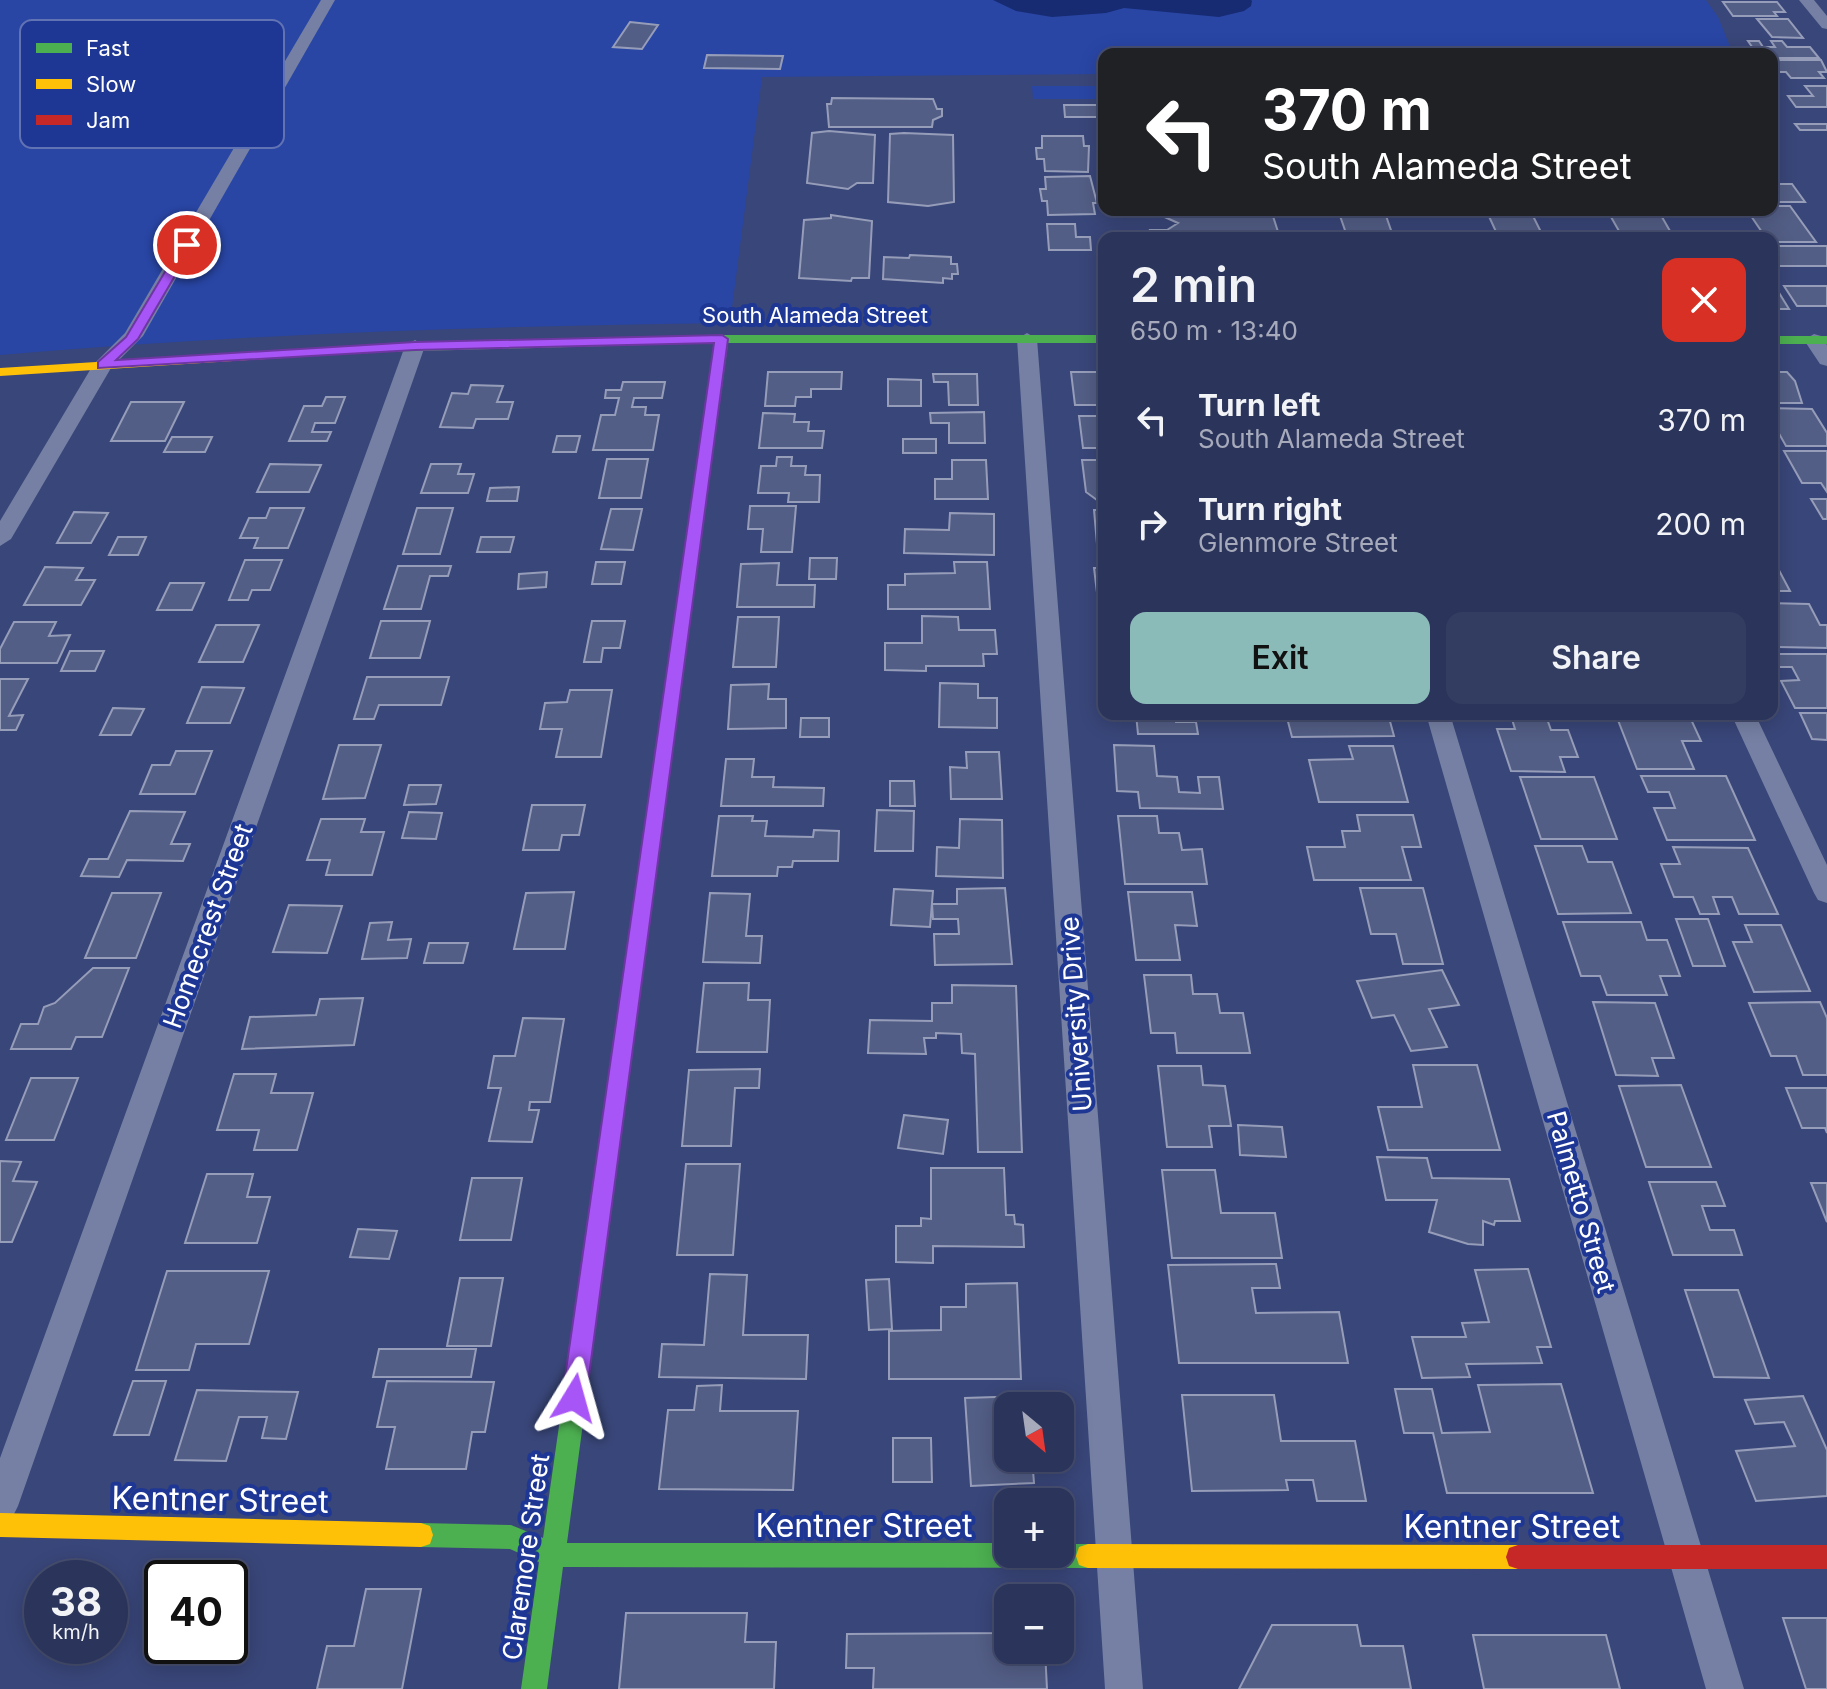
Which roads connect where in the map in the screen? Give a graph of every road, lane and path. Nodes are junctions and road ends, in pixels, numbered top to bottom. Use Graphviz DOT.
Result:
graph roads {
  1 [pos="328,0"];
  2 [pos="1806,0"];
  3 [pos="1827,25"];
  4 [pos="284,76"];
  5 [pos="242,148"];
  6 [pos="722,339"];
  7 [pos="1027,339"];
  8 [pos="1098,339"];
  9 [pos="1778,340"];
  10 [pos="1820,340"];
  11 [pos="415,346"];
  12 [pos="1827,360"];
  13 [pos="103,365"];
  14 [pos="0,372"];
  15 [pos="0,539"];
  16 [pos="1440,720"];
  17 [pos="1746,720"];
  18 [pos="1827,893"];
  19 [pos="0,1506"];
  20 [pos="0,1525"];
  21 [pos="552,1555"];
  22 [pos="1116,1556"];
  23 [pos="1686,1557"];
  24 [pos="1827,1557"];
  25 [pos="534,1689"];
  26 [pos="1124,1689"];
  27 [pos="1725,1689"];
  1 -- 4 [label="street"];
  2 -- 3 [label="street"];
  5 -- 13 [label="street"];
  6 -- 7 [label="street, South Alameda Street"];
  6 -- 11 [label="street, South Alameda Street"];
  6 -- 21 [label="street, Claremore Street"];
  7 -- 8 [label="street, South Alameda Street"];
  7 -- 22 [label="street, University Drive"];
  9 -- 10 [label="street"];
  10 -- 12 [label="street"];
  11 -- 13 [label="street, South Alameda Street"];
  11 -- 19 [label="street, Homecrest Street"];
  13 -- 14 [label="street, South Alameda Street"];
  13 -- 15 [label="street"];
  16 -- 23 [label="street, Palmetto Street"];
  17 -- 18 [label="street"];
  20 -- 21 [label="street, Kentner Street"];
  21 -- 22 [label="street, Kentner Street"];
  21 -- 25 [label="street, Claremore Street"];
  22 -- 23 [label="street, Kentner Street"];
  22 -- 26 [label="street, University Drive"];
  23 -- 24 [label="street, Kentner Street"];
  23 -- 27 [label="street, Palmetto Street"];
}
